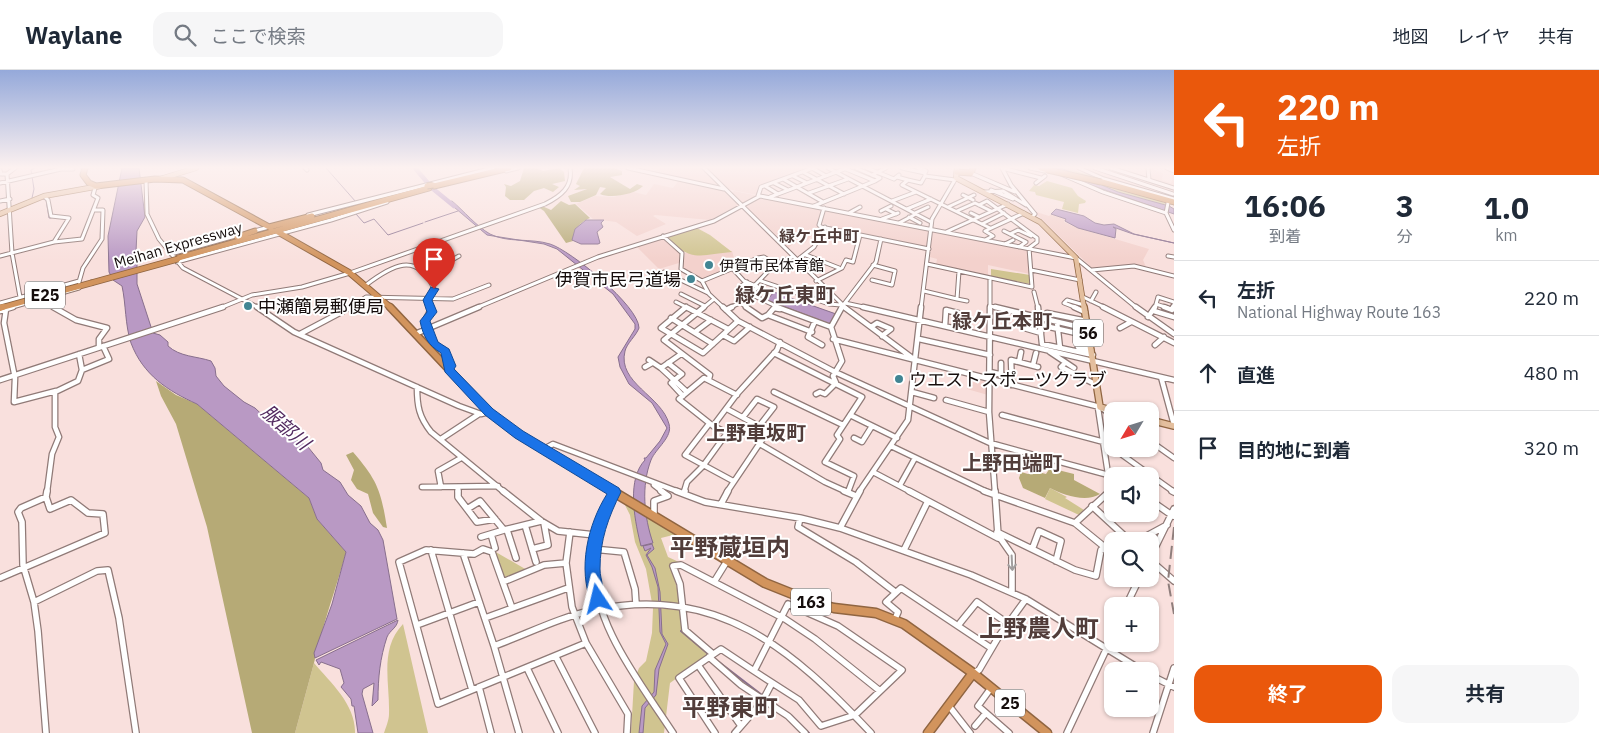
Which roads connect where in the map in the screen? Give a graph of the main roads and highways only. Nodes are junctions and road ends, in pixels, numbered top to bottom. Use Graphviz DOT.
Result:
graph roads {
  1 [pos="33,199"];
  2 [pos="219,199"];
  3 [pos="380,199"];
  4 [pos="381,199"];
  5 [pos="388,199"];
  6 [pos="998,199"];
  7 [pos="381,201"];
  8 [pos="0,214"];
  9 [pos="298,228"];
  10 [pos="255,231"];
  11 [pos="178,258"];
  12 [pos="2,308"];
  13 [pos="1104,408"];
  14 [pos="1159,422"];
  15 [pos="1174,426"];
  16 [pos="972,673"];
  17 [pos="928,733"];
  18 [pos="1047,733"];
  1 -- 8 [label="main road"];
  2 -- 3 [label="highway"];
  4 -- 11 [label="highway, Meihan Expressway"];
  5 -- 7 [label="highway, Meihan Expressway"];
  6 -- 13 [label="main road, 56"];
  7 -- 9 [label="highway"];
  7 -- 11 [label="highway, Meihan Expressway"];
  10 -- 11 [label="highway"];
  11 -- 12 [label="highway, E25, bridge"];
  11 -- 16 [label="highway, 163"];
  14 -- 15 [label="main road"];
  16 -- 17 [label="highway"];
  16 -- 18 [label="highway, 25"];
}
